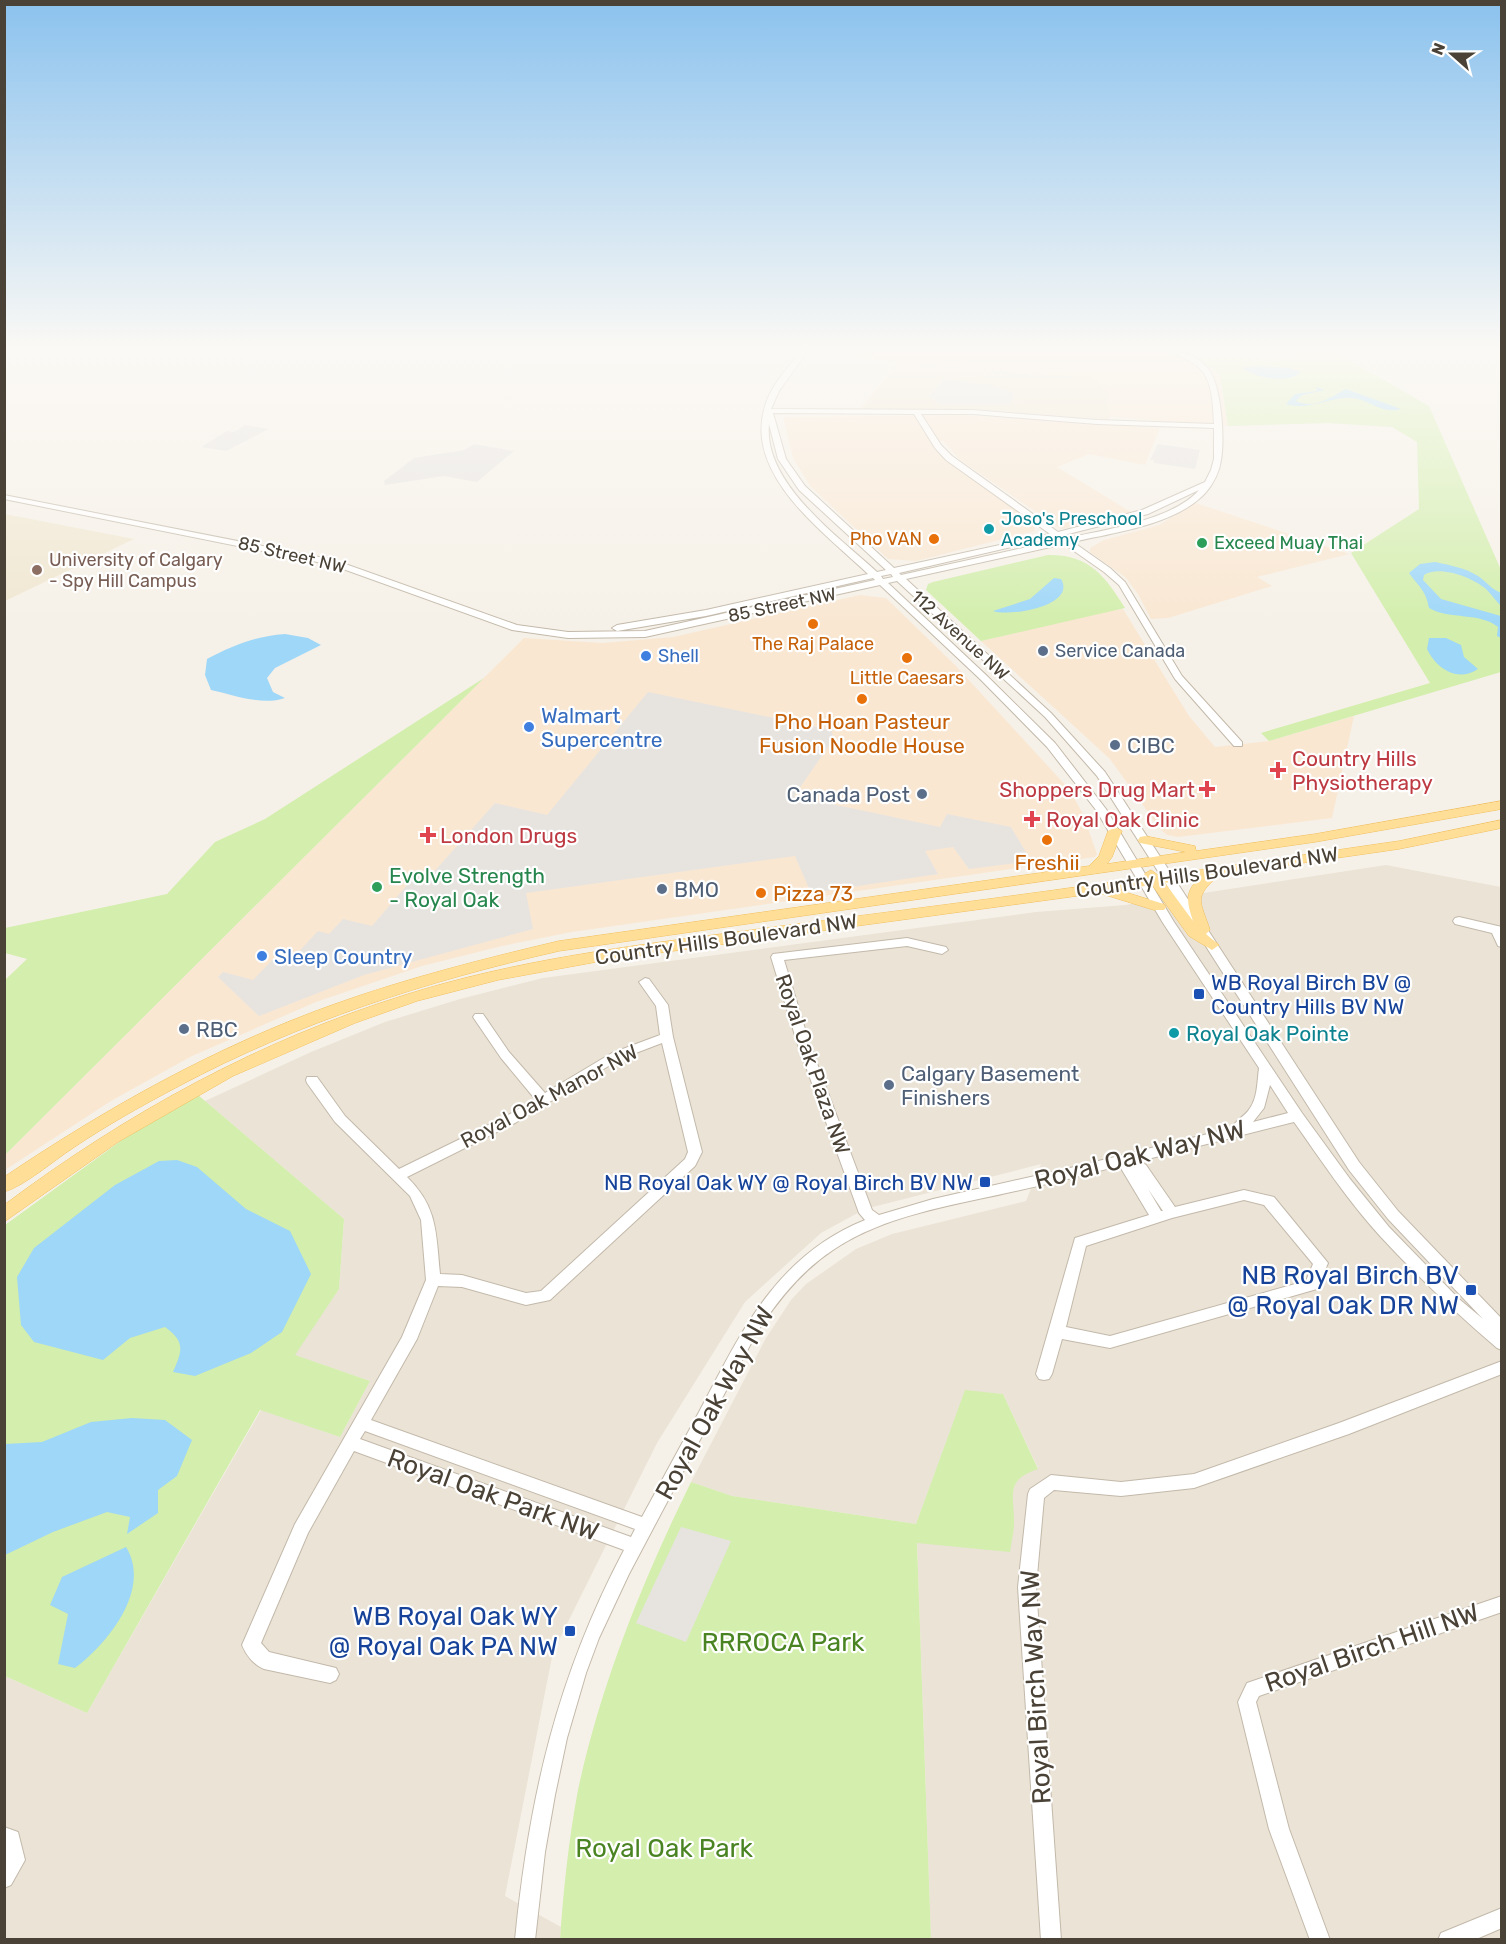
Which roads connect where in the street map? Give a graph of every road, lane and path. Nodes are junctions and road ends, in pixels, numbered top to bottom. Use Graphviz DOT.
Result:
graph roads {
  1 [pos="765,443"];
  2 [pos="777,443"];
  3 [pos="936,443"];
  4 [pos="1217,443"];
  5 [pos="1206,483"];
  6 [pos="4,497"];
  7 [pos="1059,534"];
  8 [pos="1068,541"];
  9 [pos="1020,552"];
  10 [pos="1083,552"];
  11 [pos="856,557"];
  12 [pos="876,559"];
  13 [pos="929,568"];
  14 [pos="890,571"];
  15 [pos="875,575"];
  16 [pos="899,579"];
  17 [pos="848,581"];
  18 [pos="883,582"];
  19 [pos="843,592"];
  20 [pos="898,597"];
  21 [pos="922,601"];
  22 [pos="468,612"];
  23 [pos="1238,744"];
  24 [pos="1502,805"];
  25 [pos="1502,825"];
  26 [pos="1115,831"];
  27 [pos="1145,840"];
  28 [pos="1208,852"];
  29 [pos="1158,859"];
  30 [pos="1095,868"];
  31 [pos="1215,872"];
  32 [pos="1148,873"];
  33 [pos="1096,889"];
  34 [pos="1026,896"];
  35 [pos="1159,907"];
  36 [pos="1459,921"];
  37 [pos="1203,930"];
  38 [pos="1499,931"];
  39 [pos="1502,943"];
  40 [pos="1212,945"];
  41 [pos="942,950"];
  42 [pos="645,982"];
  43 [pos="479,1017"];
  44 [pos="667,1037"];
  45 [pos="1265,1067"];
  46 [pos="312,1080"];
  47 [pos="544,1100"];
  48 [pos="1297,1116"];
  49 [pos="1230,1133"];
  50 [pos="1129,1160"];
  51 [pos="398,1175"];
  52 [pos="4,1186"];
  53 [pos="4,1215"];
  54 [pos="1165,1215"];
  55 [pos="878,1222"];
  56 [pos="433,1280"];
  57 [pos="1502,1329"];
  58 [pos="1057,1332"];
  59 [pos="1502,1344"];
  60 [pos="1502,1367"];
  61 [pos="1044,1374"];
  62 [pos="362,1423"];
  63 [pos="351,1443"];
  64 [pos="646,1526"];
  65 [pos="635,1546"];
  66 [pos="1502,1604"];
  67 [pos="330,1674"];
  68 [pos="4,1836"];
  69 [pos="4,1878"];
  70 [pos="1502,1918"];
  71 [pos="525,1940"];
  72 [pos="1051,1940"];
  73 [pos="1320,1940"];
  74 [pos="1448,1940"];
  1 -- 11 [label="street, 112 Avenue NW"];
  2 -- 12 [label="street, 112 Avenue NW"];
  3 -- 7 [label="street"];
  4 -- 5 [label="street"];
  5 -- 7 [label="street"];
  5 -- 8 [label="street"];
  6 -- 22 [label="street, 85 Street NW"];
  7 -- 8 [label="street"];
  7 -- 13 [label="street"];
  8 -- 9 [label="street"];
  8 -- 10 [label="street"];
  9 -- 10 [label="street"];
  9 -- 13 [label="street"];
  10 -- 23 [label="street"];
  11 -- 15 [label="street, 112 Avenue NW"];
  11 -- 17 [label="street"];
  12 -- 13 [label="street"];
  12 -- 14 [label="street, 112 Avenue NW"];
  13 -- 14 [label="street, 85 Street NW"];
  13 -- 16 [label="street, 85 Street NW"];
  13 -- 21 [label="street"];
  14 -- 15 [label="street, 85 Street NW"];
  14 -- 16 [label="street, 112 Avenue NW"];
  15 -- 17 [label="street, 85 Street NW"];
  15 -- 18 [label="street, 112 Avenue NW"];
  16 -- 18 [label="street, 85 Street NW"];
  16 -- 21 [label="street, 112 Avenue NW"];
  17 -- 22 [label="street, 85 Street NW"];
  18 -- 19 [label="street, 85 Street NW"];
  18 -- 20 [label="street, 112 Avenue NW"];
  19 -- 20 [label="street"];
  19 -- 22 [label="street, 85 Street NW"];
  20 -- 26 [label="street, 112 Avenue NW"];
  21 -- 27 [label="street, 112 Avenue NW"];
  24 -- 28 [label="main road, Country Hills Boulevard NW"];
  25 -- 31 [label="main road, Country Hills Boulevard NW"];
  26 -- 30 [label="main road"];
  26 -- 32 [label="street, 112 Avenue NW"];
  27 -- 28 [label="main road"];
  27 -- 29 [label="street, 112 Avenue NW"];
  28 -- 29 [label="main road, Country Hills Boulevard NW"];
  29 -- 32 [label="street, 112 Avenue NW"];
  29 -- 32 [label="main road"];
  30 -- 32 [label="main road, Country Hills Boulevard NW"];
  30 -- 52 [label="main road, Country Hills Boulevard NW"];
  31 -- 32 [label="main road, Country Hills Boulevard NW"];
  31 -- 37 [label="main road"];
  32 -- 33 [label="main road, Country Hills Boulevard NW"];
  32 -- 34 [label="main road"];
  32 -- 35 [label="street"];
  32 -- 37 [label="street"];
  32 -- 40 [label="main road"];
  33 -- 34 [label="main road, Country Hills Boulevard NW"];
  33 -- 35 [label="main road"];
  34 -- 53 [label="main road, Country Hills Boulevard NW"];
  35 -- 45 [label="street"];
  36 -- 38 [label="street"];
  37 -- 40 [label="street"];
  38 -- 39 [label="street"];
  40 -- 57 [label="street"];
  41 -- 55 [label="street, Royal Oak Plaza NW"];
  42 -- 44 [label="street"];
  43 -- 47 [label="street"];
  44 -- 47 [label="street, Royal Oak Manor NW"];
  44 -- 56 [label="street, Royal Oak Manor NW"];
  45 -- 48 [label="street"];
  45 -- 49 [label="street"];
  46 -- 51 [label="street"];
  47 -- 51 [label="street, Royal Oak Manor NW"];
  48 -- 49 [label="street, Royal Oak Way NW"];
  48 -- 59 [label="street"];
  49 -- 50 [label="street, Royal Oak Way NW"];
  50 -- 54 [label="street"];
  50 -- 55 [label="street, Royal Oak Way NW"];
  51 -- 56 [label="street"];
  54 -- 58 [label="street"];
  54 -- 58 [label="street"];
  55 -- 64 [label="street, Royal Oak Way NW"];
  56 -- 62 [label="street"];
  58 -- 61 [label="street"];
  60 -- 72 [label="street, Royal Birch Way NW"];
  62 -- 63 [label="street"];
  62 -- 64 [label="street, Royal Oak Park NW"];
  63 -- 65 [label="street, Royal Oak Park NW"];
  63 -- 67 [label="street"];
  64 -- 65 [label="street, Royal Oak Way NW"];
  65 -- 71 [label="street, Royal Oak Way NW"];
  66 -- 73 [label="street, Royal Birch Hill NW"];
  68 -- 69 [label="street"];
  70 -- 74 [label="street"];
}
